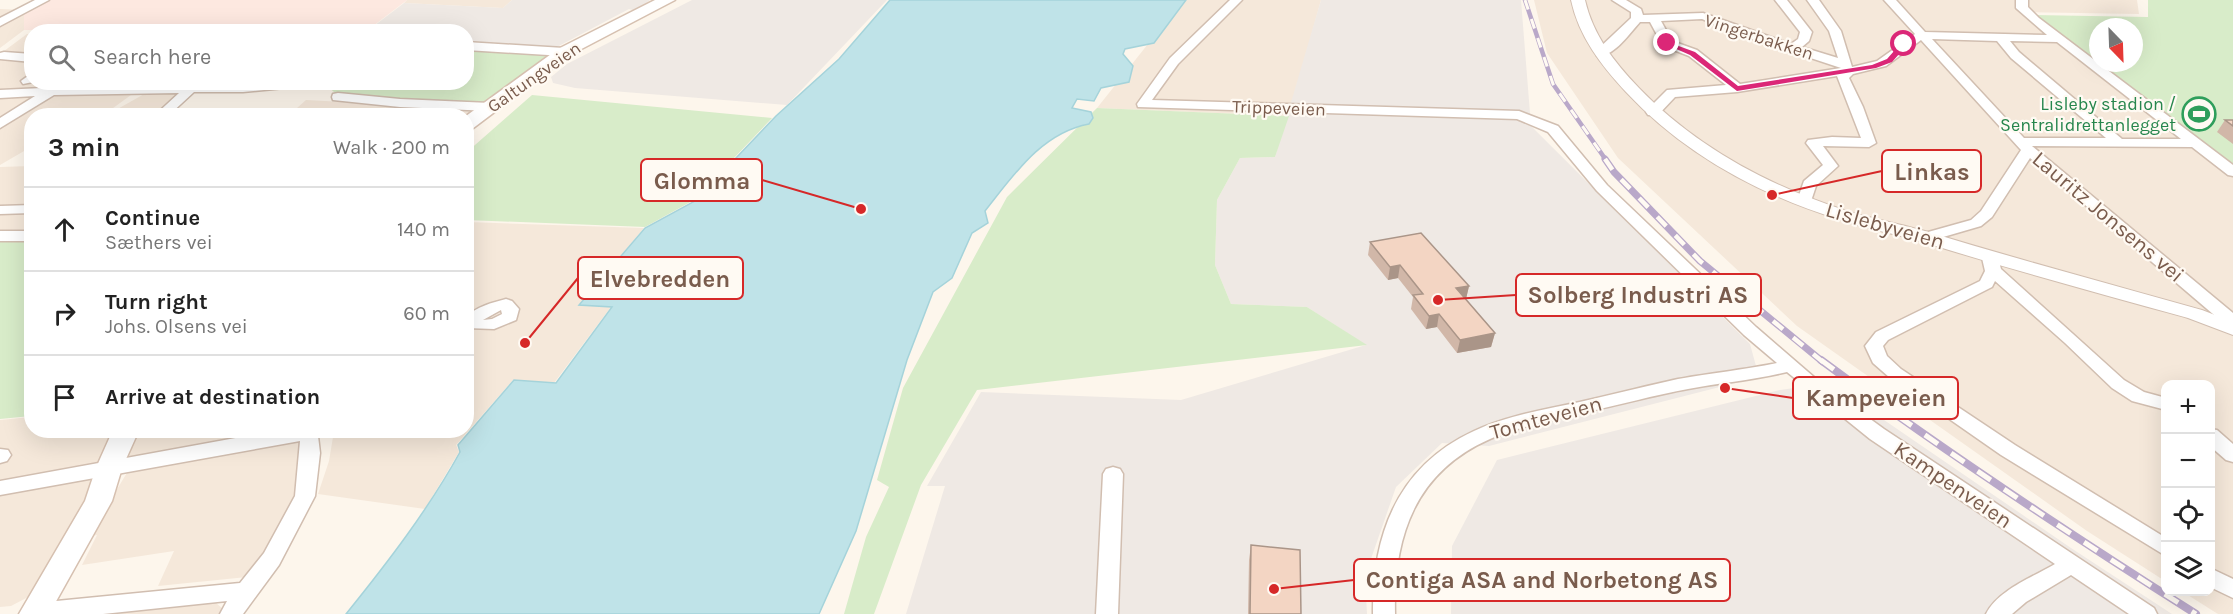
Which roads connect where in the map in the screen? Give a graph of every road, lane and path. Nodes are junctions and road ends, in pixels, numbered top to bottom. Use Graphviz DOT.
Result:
graph roads {
  1 [pos="43,0"];
  2 [pos="668,0"];
  3 [pos="1236,0"];
  4 [pos="1578,0"];
  5 [pos="1618,0"];
  6 [pos="1781,0"];
  7 [pos="1813,0"];
  8 [pos="1890,0"];
  9 [pos="2022,4"];
  10 [pos="1637,19"];
  11 [pos="1654,19"];
  12 [pos="0,23"];
  13 [pos="1922,35"];
  14 [pos="2001,38"];
  15 [pos="2058,39"];
  16 [pos="474,46"];
  17 [pos="1792,48"];
  18 [pos="564,52"];
  19 [pos="1601,53"];
  20 [pos="4,56"];
  21 [pos="24,57"];
  22 [pos="1846,68"];
  23 [pos="1737,88"];
  24 [pos="120,90"];
  25 [pos="189,90"];
  26 [pos="50,91"];
  27 [pos="0,94"];
  28 [pos="338,97"];
  29 [pos="400,103"];
  30 [pos="490,107"];
  31 [pos="169,108"];
  32 [pos="394,108"];
  33 [pos="1653,112"];
  34 [pos="474,119"];
  35 [pos="0,123"];
  36 [pos="1553,129"];
  37 [pos="2118,142"];
  38 [pos="2195,143"];
  39 [pos="2025,146"];
  40 [pos="2233,171"];
  41 [pos="1804,201"];
  42 [pos="24,209"];
  43 [pos="0,210"];
  44 [pos="0,236"];
  45 [pos="24,236"];
  46 [pos="1926,237"];
  47 [pos="1991,265"];
  48 [pos="2233,322"];
  49 [pos="2233,329"];
  50 [pos="1789,366"];
  51 [pos="2161,403"];
  52 [pos="122,438"];
  53 [pos="273,438"];
  54 [pos="309,438"];
  55 [pos="2215,439"];
  56 [pos="2233,455"];
  57 [pos="109,468"];
  58 [pos="1113,474"];
  59 [pos="0,488"];
  60 [pos="2161,545"];
  61 [pos="2071,565"];
  62 [pos="2215,579"];
  63 [pos="2233,590"];
  64 [pos="246,591"];
  65 [pos="30,613"];
  66 [pos="231,614"];
  67 [pos="1107,614"];
  68 [pos="1384,614"];
  69 [pos="1997,614"];
  70 [pos="2146,614"];
  1 -- 12 [label="street"];
  2 -- 18 [label="main road, Galtungveien"];
  3 -- 36 [label="street, Trippeveien"];
  4 -- 19 [label="street, Lislebyveien"];
  5 -- 10 [label="street"];
  6 -- 17 [label="street"];
  7 -- 22 [label="street"];
  8 -- 13 [label="street, Lauritz Jonsens vei"];
  9 -- 15 [label="street"];
  10 -- 11 [label="street, Vingerbakken"];
  10 -- 19 [label="street"];
  11 -- 17 [label="street, Vingerbakken"];
  11 -- 23 [label="street"];
  13 -- 14 [label="street"];
  13 -- 22 [label="street"];
  13 -- 39 [label="street, Lauritz Jonsens vei"];
  14 -- 15 [label="street"];
  14 -- 37 [label="street"];
  15 -- 38 [label="street"];
  16 -- 18 [label="street"];
  17 -- 22 [label="street, Vingerbakken"];
  18 -- 30 [label="main road, Galtungveien"];
  19 -- 33 [label="street, Lislebyveien"];
  20 -- 21 [label="street"];
  22 -- 23 [label="street"];
  22 -- 41 [label="street"];
  23 -- 33 [label="street"];
  24 -- 26 [label="street"];
  25 -- 31 [label="street"];
  26 -- 27 [label="street"];
  26 -- 35 [label="street"];
  28 -- 29 [label="street"];
  29 -- 30 [label="street"];
  29 -- 32 [label="street"];
  30 -- 34 [label="main road, Galtungveien"];
  33 -- 41 [label="street, Lislebyveien"];
  36 -- 50 [label="street, Kampenveien"];
  37 -- 38 [label="street"];
  37 -- 39 [label="street"];
  38 -- 40 [label="street"];
  39 -- 46 [label="street"];
  39 -- 48 [label="street, Lauritz Jonsens vei"];
  41 -- 46 [label="street, Lislebyveien"];
  42 -- 43 [label="street"];
  44 -- 45 [label="street"];
  46 -- 47 [label="street, Lislebyveien"];
  47 -- 49 [label="street, Lislebyveien"];
  47 -- 51 [label="street"];
  47 -- 60 [label="street"];
  50 -- 61 [label="street, Kampenveien"];
  50 -- 68 [label="street, Tomteveien"];
  52 -- 57 [label="main road"];
  53 -- 57 [label="street"];
  54 -- 64 [label="street"];
  55 -- 56 [label="street"];
  57 -- 59 [label="street"];
  57 -- 65 [label="main road"];
  58 -- 67 [label="street"];
  61 -- 69 [label="street"];
  61 -- 70 [label="street, Kampenveien"];
  62 -- 63 [label="street"];
  64 -- 65 [label="street"];
  64 -- 66 [label="street"];
}
